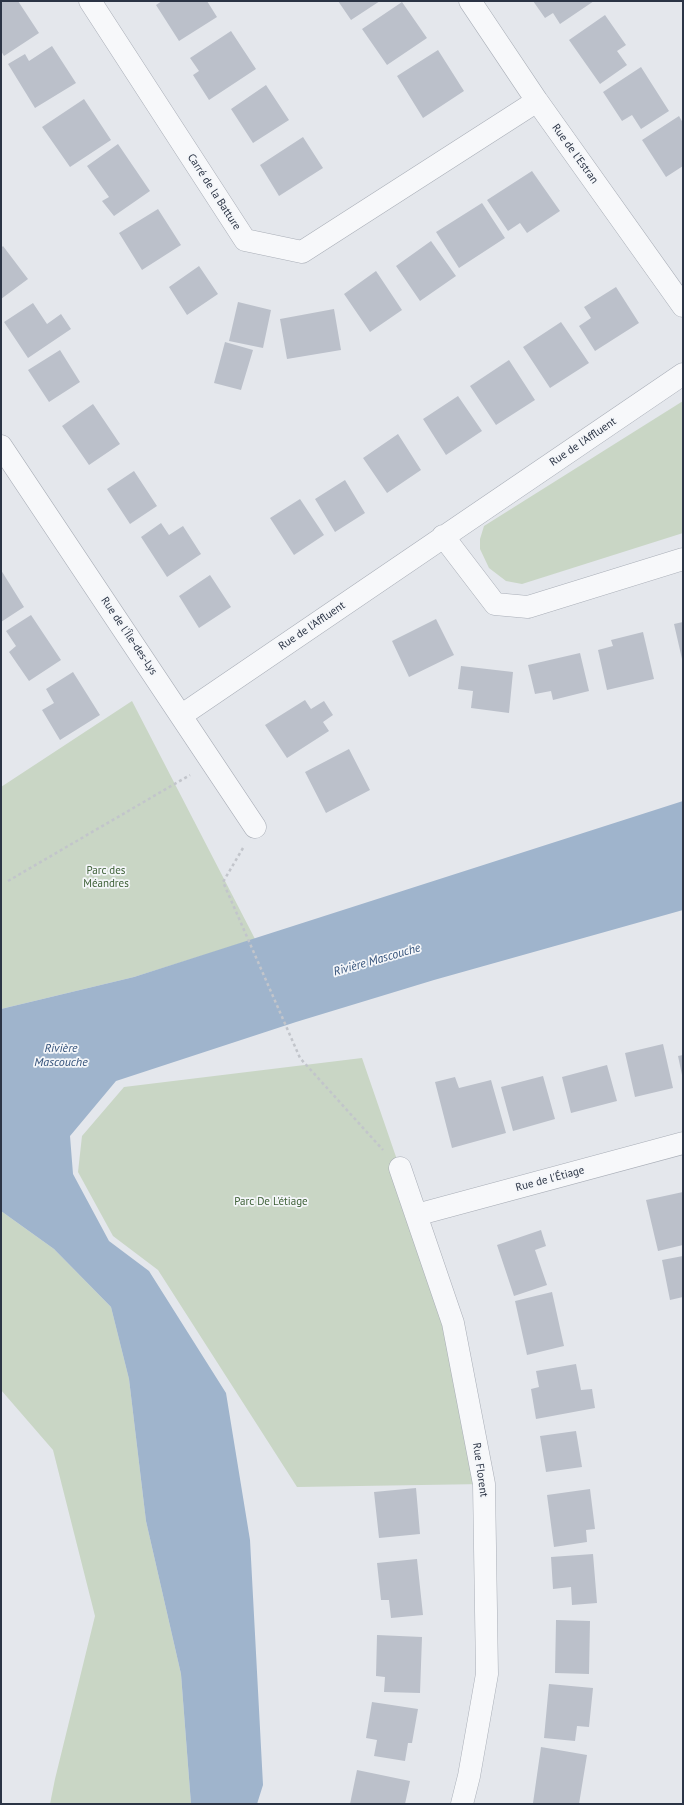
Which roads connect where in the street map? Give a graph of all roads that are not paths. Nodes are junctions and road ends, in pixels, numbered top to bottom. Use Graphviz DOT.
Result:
graph roads {
  1 [pos="90,1"];
  2 [pos="470,1"];
  3 [pos="537,101"];
  4 [pos="683,306"];
  5 [pos="683,374"];
  6 [pos="1,446"];
  7 [pos="443,536"];
  8 [pos="683,559"];
  9 [pos="182,715"];
  10 [pos="255,827"];
  11 [pos="683,1143"];
  12 [pos="400,1168"];
  13 [pos="416,1215"];
  14 [pos="462,1804"];
  1 -- 3 [label="street, Carré de la Batture"];
  2 -- 3 [label="street, Rue de l'Estran"];
  3 -- 4 [label="street, Rue de l'Estran"];
  5 -- 7 [label="street, Rue de l'Affluent"];
  6 -- 9 [label="street, Rue de l'Île-des-Lys"];
  7 -- 8 [label="street"];
  7 -- 9 [label="street, Rue de l'Affluent"];
  9 -- 10 [label="street, Rue de l'Île-des-Lys"];
  11 -- 13 [label="street, Rue de l'Étiage"];
  12 -- 13 [label="street, Rue Florent"];
  13 -- 14 [label="street, Rue Florent"];
}
